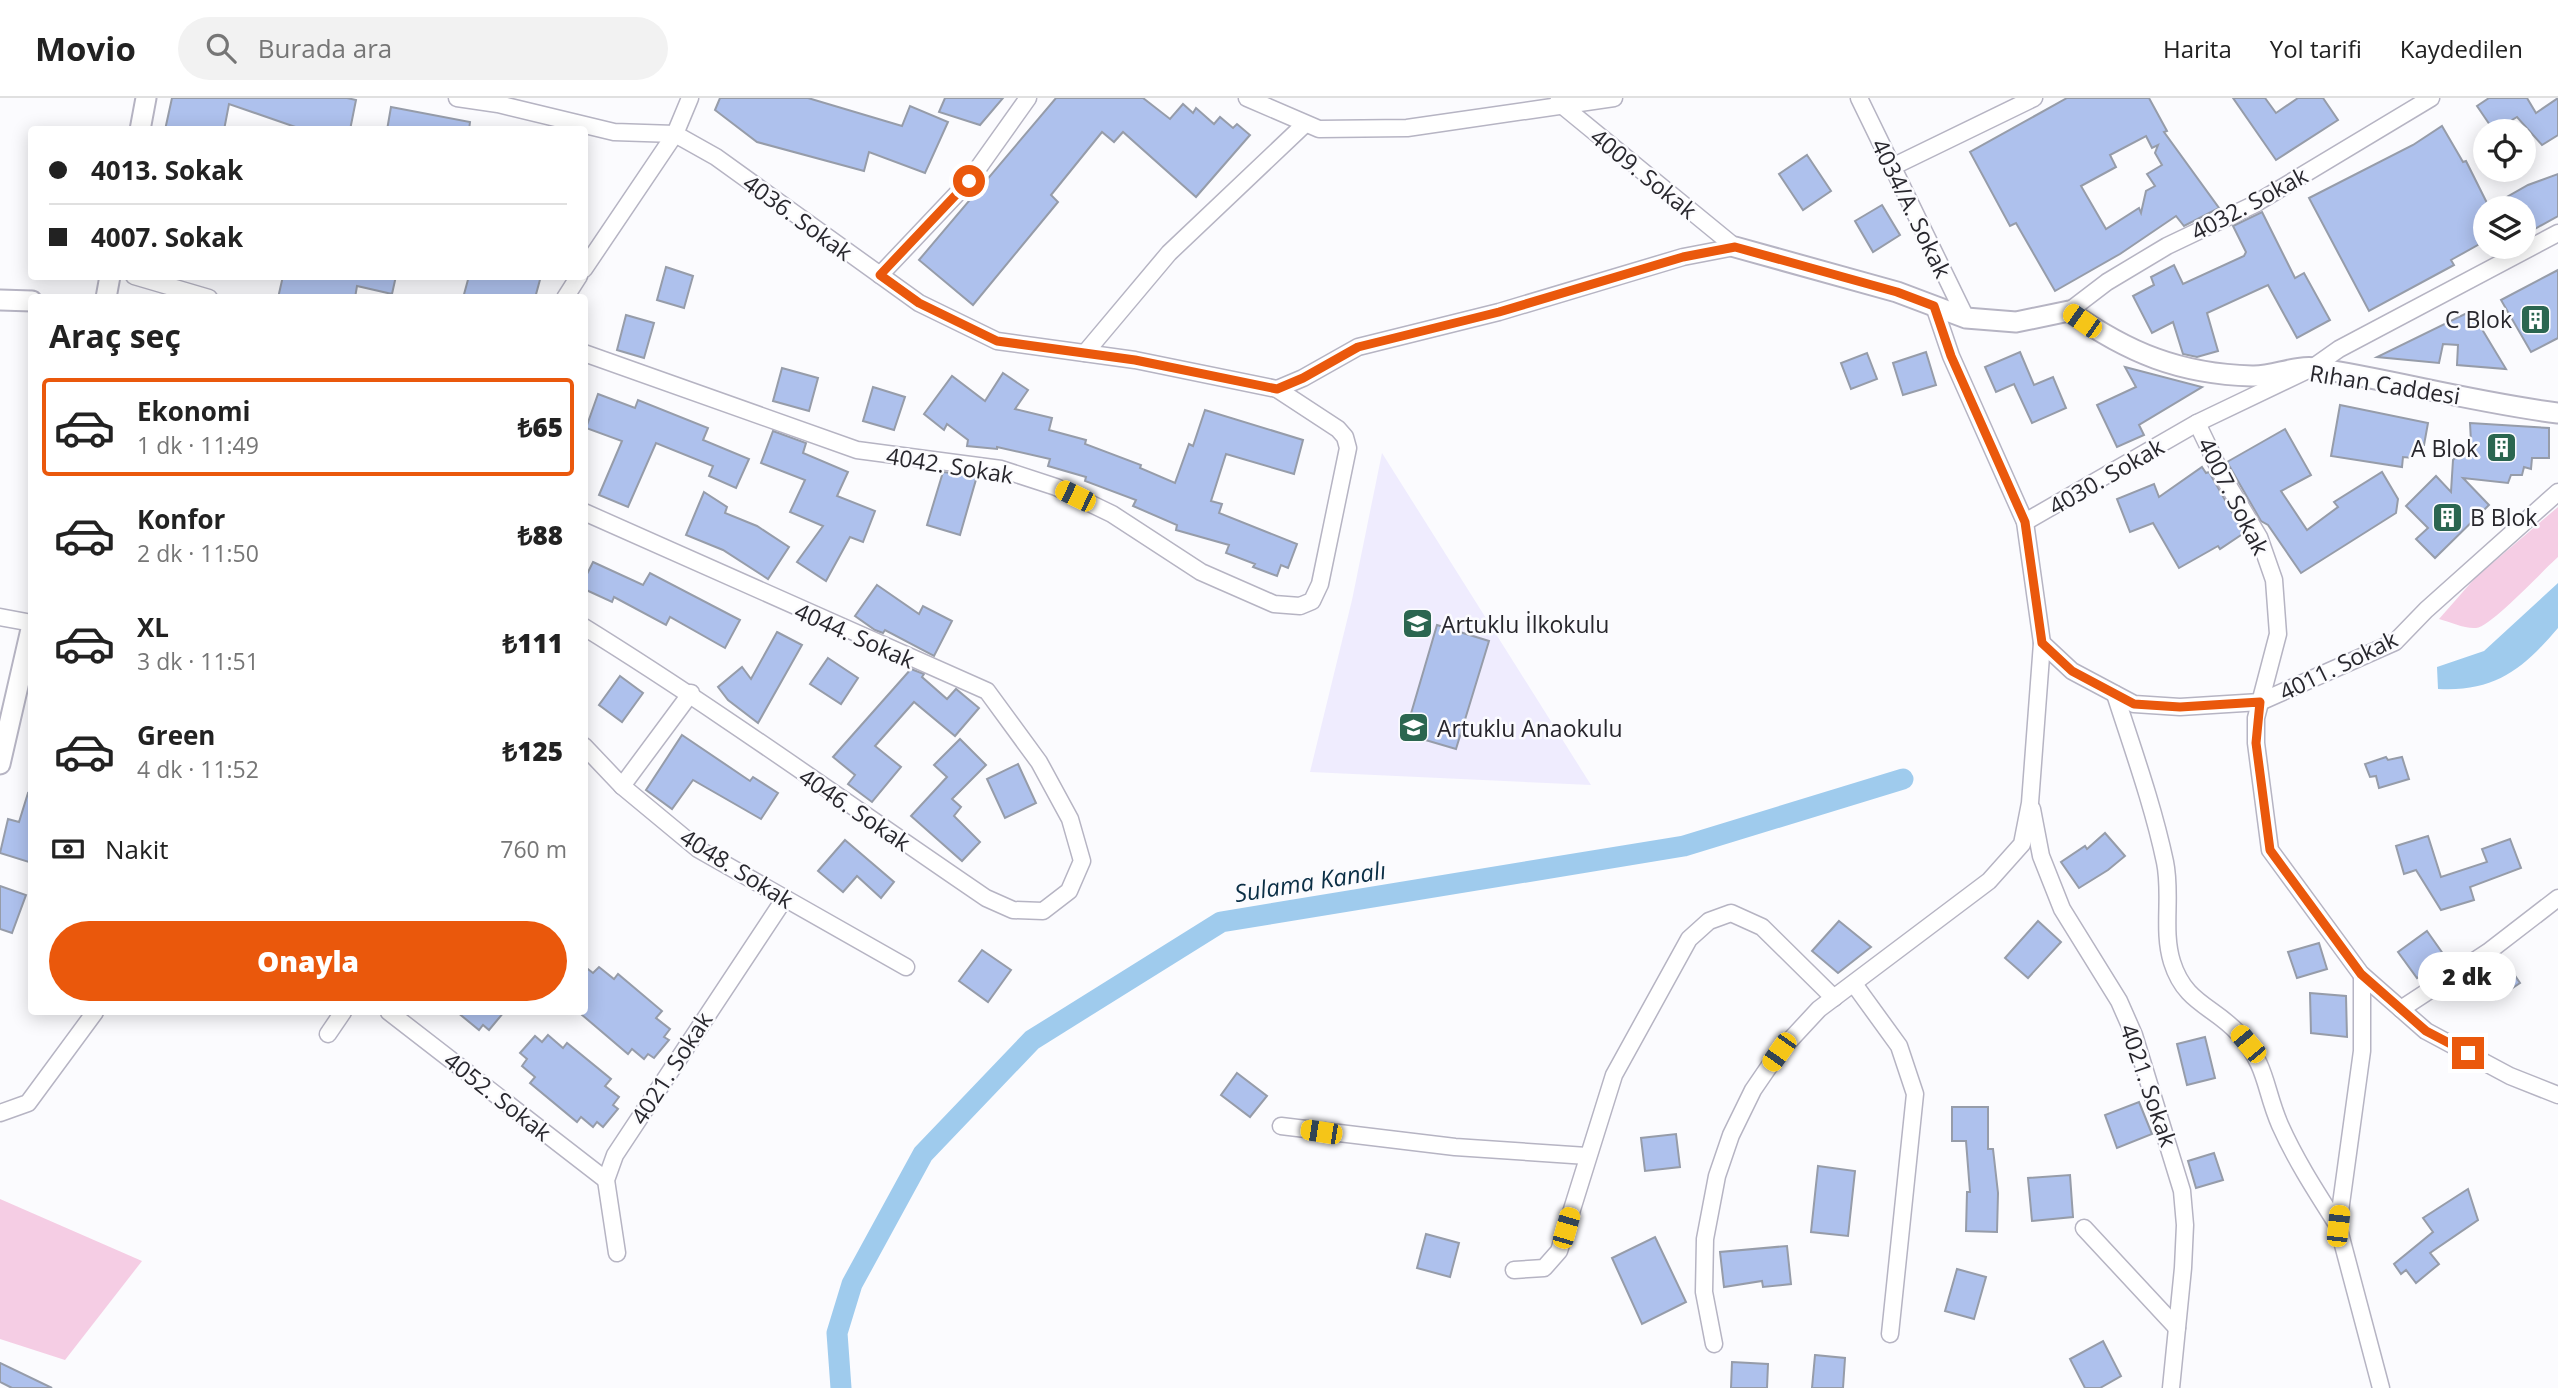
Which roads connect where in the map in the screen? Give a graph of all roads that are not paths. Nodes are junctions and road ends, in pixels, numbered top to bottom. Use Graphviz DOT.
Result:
graph roads {
  1 [pos="146,98"];
  2 [pos="457,98"];
  3 [pos="690,98"];
  4 [pos="1028,98"];
  5 [pos="1247,98"];
  6 [pos="1614,98"];
  7 [pos="1859,98"];
  8 [pos="2034,98"];
  9 [pos="2431,98"];
  10 [pos="1558,102"];
  11 [pos="1305,124"];
  12 [pos="141,126"];
  13 [pos="675,135"];
  14 [pos="1892,167"];
  15 [pos="2558,233"];
  16 [pos="1735,247"];
  17 [pos="588,263"];
  18 [pos="880,275"];
  19 [pos="148,280"];
  20 [pos="195,294"];
  21 [pos="0,300"];
  22 [pos="28,301"];
  23 [pos="1934,306"];
  24 [pos="2069,311"];
  25 [pos="1965,318"];
  26 [pos="1085,353"];
  27 [pos="588,354"];
  28 [pos="2312,368"];
  29 [pos="1277,389"];
  30 [pos="2558,413"];
  31 [pos="2197,423"];
  32 [pos="2558,492"];
  33 [pos="588,514"];
  34 [pos="2025,522"];
  35 [pos="0,617"];
  36 [pos="28,623"];
  37 [pos="588,629"];
  38 [pos="28,642"];
  39 [pos="2042,643"];
  40 [pos="691,693"];
  41 [pos="2115,694"];
  42 [pos="2260,702"];
  43 [pos="588,750"];
  44 [pos="0,764"];
  45 [pos="622,786"];
  46 [pos="2031,803"];
  47 [pos="1070,820"];
  48 [pos="785,898"];
  49 [pos="2558,898"];
  50 [pos="906,967"];
  51 [pos="2362,975"];
  52 [pos="1854,984"];
  53 [pos="1834,998"];
  54 [pos="2400,1009"];
  55 [pos="93,1015"];
  56 [pos="341,1015"];
  57 [pos="394,1015"];
  58 [pos="328,1034"];
  59 [pos="2558,1095"];
  60 [pos="0,1112"];
  61 [pos="1282,1126"];
  62 [pos="1587,1156"];
  63 [pos="606,1180"];
  64 [pos="2338,1226"];
  65 [pos="2084,1228"];
  66 [pos="617,1253"];
  67 [pos="1514,1270"];
  68 [pos="2177,1328"];
  69 [pos="1890,1334"];
  70 [pos="1714,1344"];
  71 [pos="2171,1388"];
  72 [pos="2381,1388"];
  1 -- 12 [label="street"];
  2 -- 13 [label="street, 4036. Sokak"];
  3 -- 13 [label="street"];
  4 -- 18 [label="street"];
  5 -- 11 [label="street"];
  6 -- 10 [label="street"];
  7 -- 14 [label="street, 4034/A. Sokak"];
  8 -- 14 [label="street"];
  9 -- 24 [label="street, 4032. Sokak"];
  10 -- 11 [label="street"];
  10 -- 16 [label="street, 4009. Sokak"];
  11 -- 26 [label="street"];
  13 -- 17 [label="street"];
  13 -- 18 [label="street, 4036. Sokak"];
  14 -- 25 [label="street, 4034/A. Sokak"];
  15 -- 28 [label="street, 4030. Sokak"];
  16 -- 23 [label="street"];
  16 -- 29 [label="street"];
  18 -- 26 [label="street, 4036. Sokak"];
  19 -- 20 [label="street"];
  21 -- 22 [label="street"];
  23 -- 25 [label="street"];
  23 -- 34 [label="street"];
  24 -- 25 [label="street"];
  24 -- 28 [label="street, Rıhan Caddesi"];
  26 -- 29 [label="street, 4036. Sokak"];
  27 -- 29 [label="street, 4042. Sokak"];
  28 -- 30 [label="street, Rıhan Caddesi"];
  28 -- 31 [label="street, 4030. Sokak"];
  31 -- 34 [label="street, 4030. Sokak"];
  31 -- 42 [label="street, 4007. Sokak"];
  32 -- 42 [label="street, 4011. Sokak"];
  33 -- 47 [label="street, 4044. Sokak"];
  34 -- 39 [label="street"];
  35 -- 36 [label="street"];
  37 -- 40 [label="street, 4046. Sokak"];
  38 -- 44 [label="street"];
  39 -- 41 [label="street, 4011. Sokak"];
  39 -- 46 [label="street"];
  40 -- 45 [label="street"];
  40 -- 47 [label="street, 4046. Sokak"];
  41 -- 42 [label="street, 4011. Sokak"];
  41 -- 64 [label="street"];
  42 -- 51 [label="street, 4007. Sokak"];
  43 -- 45 [label="street, 4048. Sokak"];
  45 -- 48 [label="street, 4048. Sokak"];
  46 -- 52 [label="street"];
  46 -- 68 [label="street, 4021. Sokak"];
  48 -- 50 [label="street, 4048. Sokak"];
  48 -- 63 [label="street, 4021. Sokak"];
  49 -- 54 [label="street"];
  51 -- 54 [label="street, 4007. Sokak"];
  51 -- 64 [label="street"];
  52 -- 53 [label="street"];
  52 -- 69 [label="street"];
  53 -- 62 [label="street"];
  53 -- 70 [label="street"];
  54 -- 59 [label="street, 4007. Sokak"];
  55 -- 60 [label="street"];
  56 -- 58 [label="street"];
  57 -- 63 [label="street, 4052. Sokak"];
  61 -- 62 [label="street"];
  62 -- 67 [label="street"];
  63 -- 66 [label="street"];
  64 -- 72 [label="street"];
  65 -- 68 [label="street"];
  68 -- 71 [label="street, 4021. Sokak"];
}
